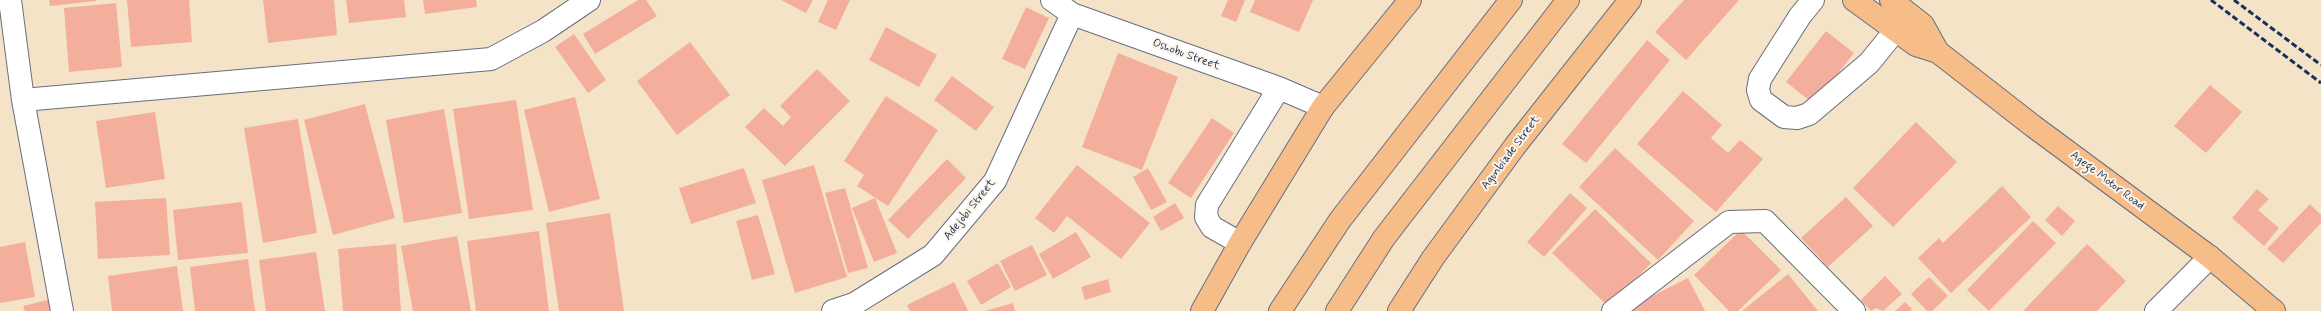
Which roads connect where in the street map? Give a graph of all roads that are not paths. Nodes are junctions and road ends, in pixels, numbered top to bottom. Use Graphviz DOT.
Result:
graph roads {
  1 [pos="10,0"];
  2 [pos="589,0"];
  3 [pos="1052,0"];
  4 [pos="1410,0"];
  5 [pos="1511,0"];
  6 [pos="1568,0"];
  7 [pos="1630,0"];
  8 [pos="1813,0"];
  9 [pos="1854,0"];
  10 [pos="1891,0"];
  11 [pos="1072,14"];
  12 [pos="1895,32"];
  13 [pos="1938,52"];
  14 [pos="1279,88"];
  15 [pos="24,100"];
  16 [pos="1323,106"];
  17 [pos="1240,243"];
  18 [pos="2210,257"];
  19 [pos="62,311"];
  20 [pos="833,311"];
  21 [pos="1202,311"];
  22 [pos="1280,311"];
  23 [pos="1337,311"];
  24 [pos="1400,311"];
  25 [pos="1613,311"];
  26 [pos="1854,311"];
  27 [pos="2156,311"];
  28 [pos="2274,311"];
  1 -- 15 [label="street"];
  2 -- 15 [label="street"];
  3 -- 11 [label="street, Oshobu Street"];
  4 -- 16 [label="main road"];
  5 -- 22 [label="main road"];
  6 -- 23 [label="main road"];
  7 -- 24 [label="main road, Agunbiade Street"];
  8 -- 12 [label="street"];
  9 -- 12 [label="main road, Agege Motor Road"];
  10 -- 13 [label="main road, Agege Motor Road"];
  11 -- 14 [label="street, Oshobu Street"];
  11 -- 20 [label="street, Adejobi Street"];
  12 -- 13 [label="main road, Agege Motor Road"];
  13 -- 18 [label="main road, Agege Motor Road"];
  14 -- 16 [label="street, Oshobu Street"];
  14 -- 17 [label="street"];
  15 -- 19 [label="street"];
  16 -- 17 [label="main road"];
  17 -- 21 [label="main road"];
  18 -- 27 [label="street"];
  18 -- 28 [label="main road, Agege Motor Road"];
  25 -- 26 [label="street"];
}
